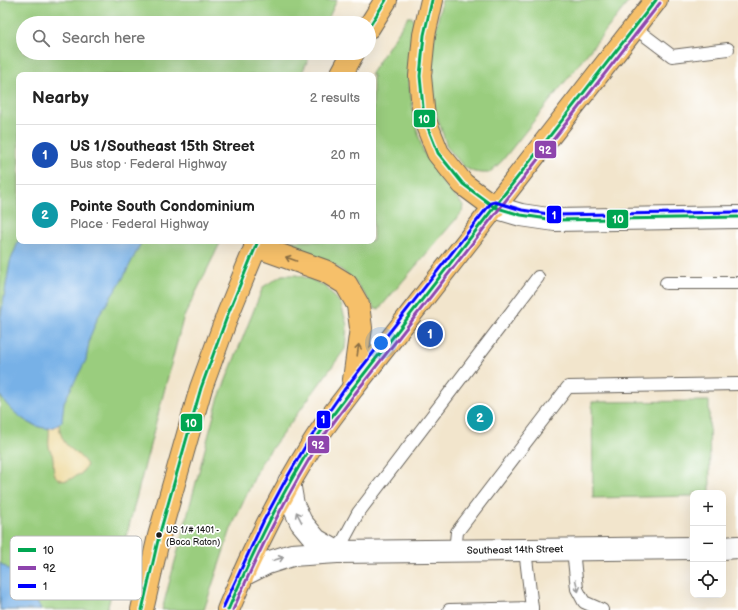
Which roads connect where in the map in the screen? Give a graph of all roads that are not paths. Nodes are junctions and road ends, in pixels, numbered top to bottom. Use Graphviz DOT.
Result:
graph roads {
  1 [pos="386,0"];
  2 [pos="432,0"];
  3 [pos="656,0"];
  4 [pos="376,16"];
  5 [pos="635,28"];
  6 [pos="728,49"];
  7 [pos="349,60"];
  8 [pos="343,72"];
  9 [pos="494,207"];
  10 [pos="738,217"];
  11 [pos="256,244"];
  12 [pos="258,244"];
  13 [pos="538,277"];
  14 [pos="666,283"];
  15 [pos="738,283"];
  16 [pos="738,384"];
  17 [pos="353,388"];
  18 [pos="289,482"];
  19 [pos="738,547"];
  20 [pos="690,548"];
  21 [pos="726,548"];
  22 [pos="525,550"];
  23 [pos="572,550"];
  24 [pos="454,551"];
  25 [pos="337,552"];
  26 [pos="243,575"];
  27 [pos="532,609"];
  28 [pos="142,610"];
  29 [pos="228,610"];
  30 [pos="449,610"];
  31 [pos="602,610"];
  1 -- 4 [label="main road"];
  2 -- 9 [label="main road"];
  3 -- 5 [label="main road"];
  5 -- 6 [label="lane"];
  5 -- 9 [label="main road"];
  7 -- 8 [label="main road"];
  9 -- 10 [label="street"];
  9 -- 17 [label="main road"];
  11 -- 28 [label="main road"];
  17 -- 12 [label="main road, one-way"];
  13 -- 25 [label="lane"];
  14 -- 15 [label="lane"];
  16 -- 24 [label="lane"];
  17 -- 18 [label="main road"];
  25 -- 18 [label="street, one-way"];
  18 -- 26 [label="main road"];
  19 -- 21 [label="street"];
  20 -- 23 [label="street, Southeast 14th Street"];
  22 -- 23 [label="street, Southeast 14th Street"];
  22 -- 24 [label="street, Southeast 14th Street"];
  22 -- 27 [label="lane"];
  23 -- 31 [label="lane, one-way"];
  24 -- 25 [label="street, Southeast 14th Street"];
  26 -- 25 [label="street, Southeast 14th Street, one-way"];
  26 -- 29 [label="main road"];
  27 -- 30 [label="lane"];
}
